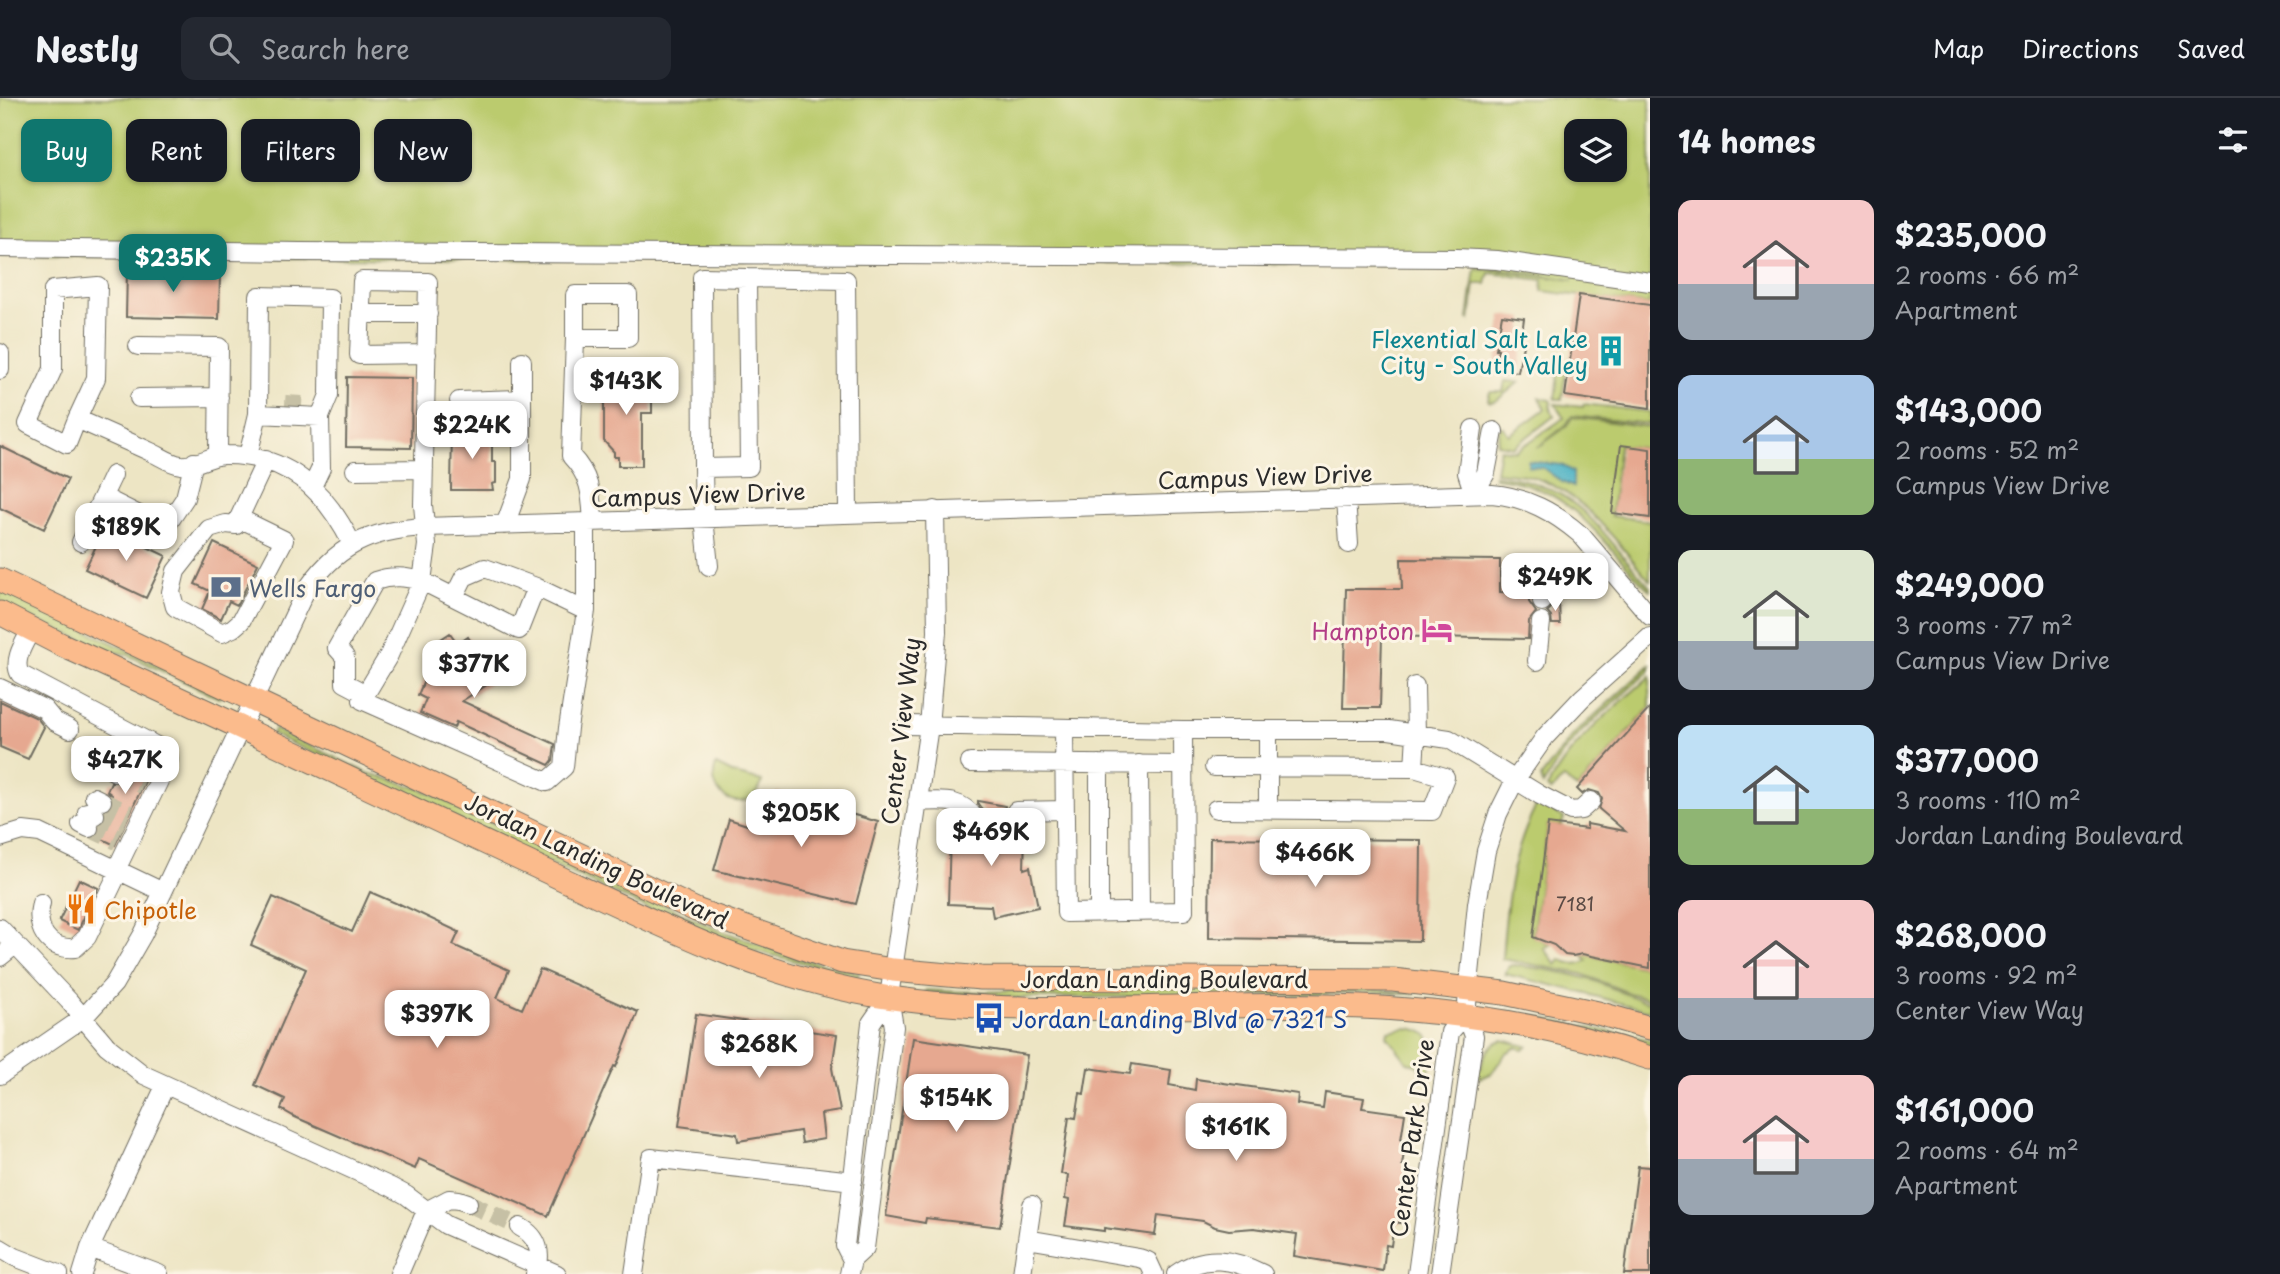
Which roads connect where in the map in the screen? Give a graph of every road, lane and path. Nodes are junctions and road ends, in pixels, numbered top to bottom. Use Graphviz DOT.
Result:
graph roads {
  1 [pos="0,248"];
  2 [pos="747,278"];
  3 [pos="1650,282"];
  4 [pos="361,314"];
  5 [pos="428,314"];
  6 [pos="575,338"];
  7 [pos="138,346"];
  8 [pos="0,353"];
  9 [pos="426,354"];
  10 [pos="522,361"];
  11 [pos="0,370"];
  12 [pos="219,397"];
  13 [pos="139,398"];
  14 [pos="522,399"];
  15 [pos="459,401"];
  16 [pos="305,411"];
  17 [pos="264,415"];
  18 [pos="77,419"];
  19 [pos="1473,429"];
  20 [pos="1494,431"];
  21 [pos="218,456"];
  22 [pos="248,456"];
  23 [pos="266,460"];
  24 [pos="188,464"];
  25 [pos="424,468"];
  26 [pos="703,468"];
  27 [pos="355,470"];
  28 [pos="113,475"];
  29 [pos="312,487"];
  30 [pos="1474,494"];
  31 [pos="103,497"];
  32 [pos="1346,498"];
  33 [pos="935,510"];
  34 [pos="848,514"];
  35 [pos="239,518"];
  36 [pos="704,518"];
  37 [pos="589,522"];
  38 [pos="505,524"];
  39 [pos="425,527"];
  40 [pos="81,542"];
  41 [pos="352,544"];
  42 [pos="1349,544"];
  43 [pos="709,566"];
  44 [pos="1543,567"];
  45 [pos="0,580"];
  46 [pos="422,581"];
  47 [pos="536,587"];
  48 [pos="454,597"];
  49 [pos="1542,602"];
  50 [pos="586,611"];
  51 [pos="0,613"];
  52 [pos="1650,616"];
  53 [pos="1541,622"];
  54 [pos="32,628"];
  55 [pos="1650,637"];
  56 [pos="1537,661"];
  57 [pos="8,667"];
  58 [pos="1415,686"];
  59 [pos="0,688"];
  60 [pos="364,697"];
  61 [pos="253,702"];
  62 [pos="908,725"];
  63 [pos="929,726"];
  64 [pos="241,728"];
  65 [pos="1065,728"];
  66 [pos="70,729"];
  67 [pos="1183,730"];
  68 [pos="1268,730"];
  69 [pos="1416,734"];
  70 [pos="970,763"];
  71 [pos="1065,764"];
  72 [pos="1099,764"];
  73 [pos="1139,764"];
  74 [pos="1183,765"];
  75 [pos="1214,767"];
  76 [pos="1268,767"];
  77 [pos="1414,768"];
  78 [pos="1515,780"];
  79 [pos="1591,801"];
  80 [pos="917,802"];
  81 [pos="1216,809"];
  82 [pos="1268,809"];
  83 [pos="1065,810"];
  84 [pos="1016,811"];
  85 [pos="976,819"];
  86 [pos="0,838"];
  87 [pos="118,870"];
  88 [pos="163,892"];
  89 [pos="41,902"];
  90 [pos="1140,912"];
  91 [pos="1099,913"];
  92 [pos="0,928"];
  93 [pos="15,945"];
  94 [pos="0,957"];
  95 [pos="893,970"];
  96 [pos="1470,988"];
  97 [pos="889,998"];
  98 [pos="1466,1014"];
  99 [pos="83,1018"];
  100 [pos="1650,1028"];
  101 [pos="1650,1058"];
  102 [pos="0,1075"];
  103 [pos="165,1086"];
  104 [pos="853,1181"];
  105 [pos="468,1203"];
  106 [pos="1032,1205"];
  107 [pos="426,1211"];
  108 [pos="520,1227"];
  109 [pos="1027,1238"];
  110 [pos="0,1248"];
  111 [pos="90,1248"];
  112 [pos="851,1267"];
  113 [pos="536,1270"];
  114 [pos="59,1274"];
  115 [pos="82,1274"];
  116 [pos="159,1274"];
  117 [pos="399,1274"];
  118 [pos="557,1274"];
  119 [pos="634,1274"];
  120 [pos="1021,1274"];
  121 [pos="1154,1274"];
  122 [pos="1176,1274"];
  123 [pos="1263,1274"];
  124 [pos="1416,1274"];
  125 [pos="1440,1274"];
  1 -- 3 [label="street"];
  2 -- 26 [label="street"];
  2 -- 26 [label="street"];
  2 -- 34 [label="street"];
  4 -- 5 [label="street"];
  4 -- 5 [label="street"];
  4 -- 9 [label="street"];
  5 -- 9 [label="street"];
  6 -- 37 [label="street"];
  7 -- 12 [label="street"];
  8 -- 11 [label="street"];
  9 -- 25 [label="street"];
  10 -- 14 [label="street"];
  12 -- 13 [label="street"];
  12 -- 21 [label="street"];
  14 -- 15 [label="street"];
  14 -- 38 [label="street"];
  16 -- 17 [label="street"];
  16 -- 17 [label="street"];
  16 -- 17 [label="street"];
  16 -- 29 [label="street"];
  17 -- 22 [label="street"];
  18 -- 18 [label="street"];
  18 -- 24 [label="street"];
  19 -- 30 [label="street"];
  20 -- 30 [label="street"];
  21 -- 22 [label="street"];
  21 -- 24 [label="street"];
  22 -- 23 [label="street"];
  23 -- 29 [label="street"];
  23 -- 35 [label="street"];
  24 -- 31 [label="street"];
  25 -- 27 [label="street"];
  25 -- 39 [label="street"];
  26 -- 36 [label="street"];
  28 -- 31 [label="street"];
  29 -- 41 [label="street"];
  30 -- 32 [label="street, Campus View Drive"];
  30 -- 52 [label="street, Campus View Drive"];
  31 -- 40 [label="street"];
  32 -- 33 [label="street, Campus View Drive"];
  32 -- 42 [label="street"];
  33 -- 34 [label="street, Campus View Drive"];
  33 -- 63 [label="street, Center View Way"];
  34 -- 36 [label="street, Campus View Drive"];
  35 -- 35 [label="street"];
  36 -- 37 [label="street, Campus View Drive"];
  36 -- 43 [label="street"];
  37 -- 38 [label="street, Campus View Drive"];
  37 -- 50 [label="street"];
  38 -- 39 [label="street, Campus View Drive"];
  39 -- 41 [label="street, Campus View Drive"];
  39 -- 46 [label="street"];
  41 -- 61 [label="street, Campus View Drive"];
  44 -- 49 [label="street"];
  45 -- 61 [label="main road, Jordan Landing Boulevard"];
  46 -- 48 [label="street"];
  46 -- 60 [label="street"];
  46 -- 60 [label="street"];
  47 -- 48 [label="street"];
  47 -- 48 [label="street"];
  47 -- 50 [label="street"];
  50 -- 60 [label="street"];
  51 -- 54 [label="main road, Jordan Landing Boulevard"];
  53 -- 56 [label="street"];
  54 -- 57 [label="street"];
  54 -- 64 [label="main road, Jordan Landing Boulevard"];
  55 -- 78 [label="street, Center Park Drive"];
  57 -- 87 [label="street"];
  58 -- 69 [label="street"];
  59 -- 66 [label="street"];
  61 -- 64 [label="street, Campus View Drive"];
  61 -- 95 [label="main road, Jordan Landing Boulevard"];
  62 -- 63 [label="street"];
  63 -- 65 [label="street"];
  63 -- 80 [label="street, Center View Way"];
  64 -- 88 [label="street, Campus View Drive"];
  64 -- 97 [label="main road, Jordan Landing Boulevard"];
  65 -- 67 [label="street"];
  65 -- 71 [label="street"];
  67 -- 68 [label="street"];
  67 -- 74 [label="street"];
  68 -- 69 [label="street"];
  68 -- 76 [label="street"];
  69 -- 77 [label="street"];
  69 -- 78 [label="street"];
  70 -- 71 [label="street"];
  71 -- 72 [label="street"];
  71 -- 83 [label="street"];
  72 -- 73 [label="street"];
  72 -- 91 [label="street"];
  73 -- 74 [label="street"];
  73 -- 90 [label="street"];
  74 -- 90 [label="street"];
  75 -- 76 [label="street"];
  76 -- 77 [label="street"];
  76 -- 82 [label="street"];
  77 -- 82 [label="street"];
  78 -- 79 [label="street"];
  78 -- 96 [label="street, Center Park Drive"];
  80 -- 85 [label="street"];
  80 -- 95 [label="street, Center View Way"];
  81 -- 82 [label="street"];
  83 -- 84 [label="street"];
  83 -- 91 [label="street"];
  86 -- 87 [label="street"];
  87 -- 88 [label="street"];
  87 -- 89 [label="street"];
  88 -- 99 [label="street, Campus View Drive"];
  90 -- 91 [label="street"];
  92 -- 93 [label="street"];
  93 -- 94 [label="street"];
  93 -- 99 [label="street"];
  95 -- 96 [label="main road, Jordan Landing Boulevard"];
  95 -- 97 [label="street, Center View Way"];
  96 -- 98 [label="street, Center Park Drive"];
  96 -- 100 [label="main road, Jordan Landing Boulevard"];
  97 -- 98 [label="main road, Jordan Landing Boulevard"];
  97 -- 104 [label="street, Center View Way"];
  97 -- 112 [label="street, Center View Way"];
  98 -- 101 [label="main road, Jordan Landing Boulevard"];
  98 -- 124 [label="street, Center Park Drive"];
  98 -- 125 [label="street, Center Park Drive"];
  99 -- 102 [label="street, Campus View Drive"];
  99 -- 103 [label="street"];
  103 -- 107 [label="street"];
  103 -- 111 [label="street"];
  104 -- 112 [label="street, Center View Way"];
  104 -- 119 [label="street"];
  105 -- 107 [label="street"];
  106 -- 109 [label="street"];
  107 -- 113 [label="street"];
  107 -- 117 [label="street"];
  108 -- 113 [label="street"];
  109 -- 120 [label="street"];
  109 -- 121 [label="street"];
  110 -- 114 [label="street"];
  111 -- 115 [label="street"];
  111 -- 116 [label="street"];
  113 -- 118 [label="street"];
  122 -- 123 [label="street"];
}
